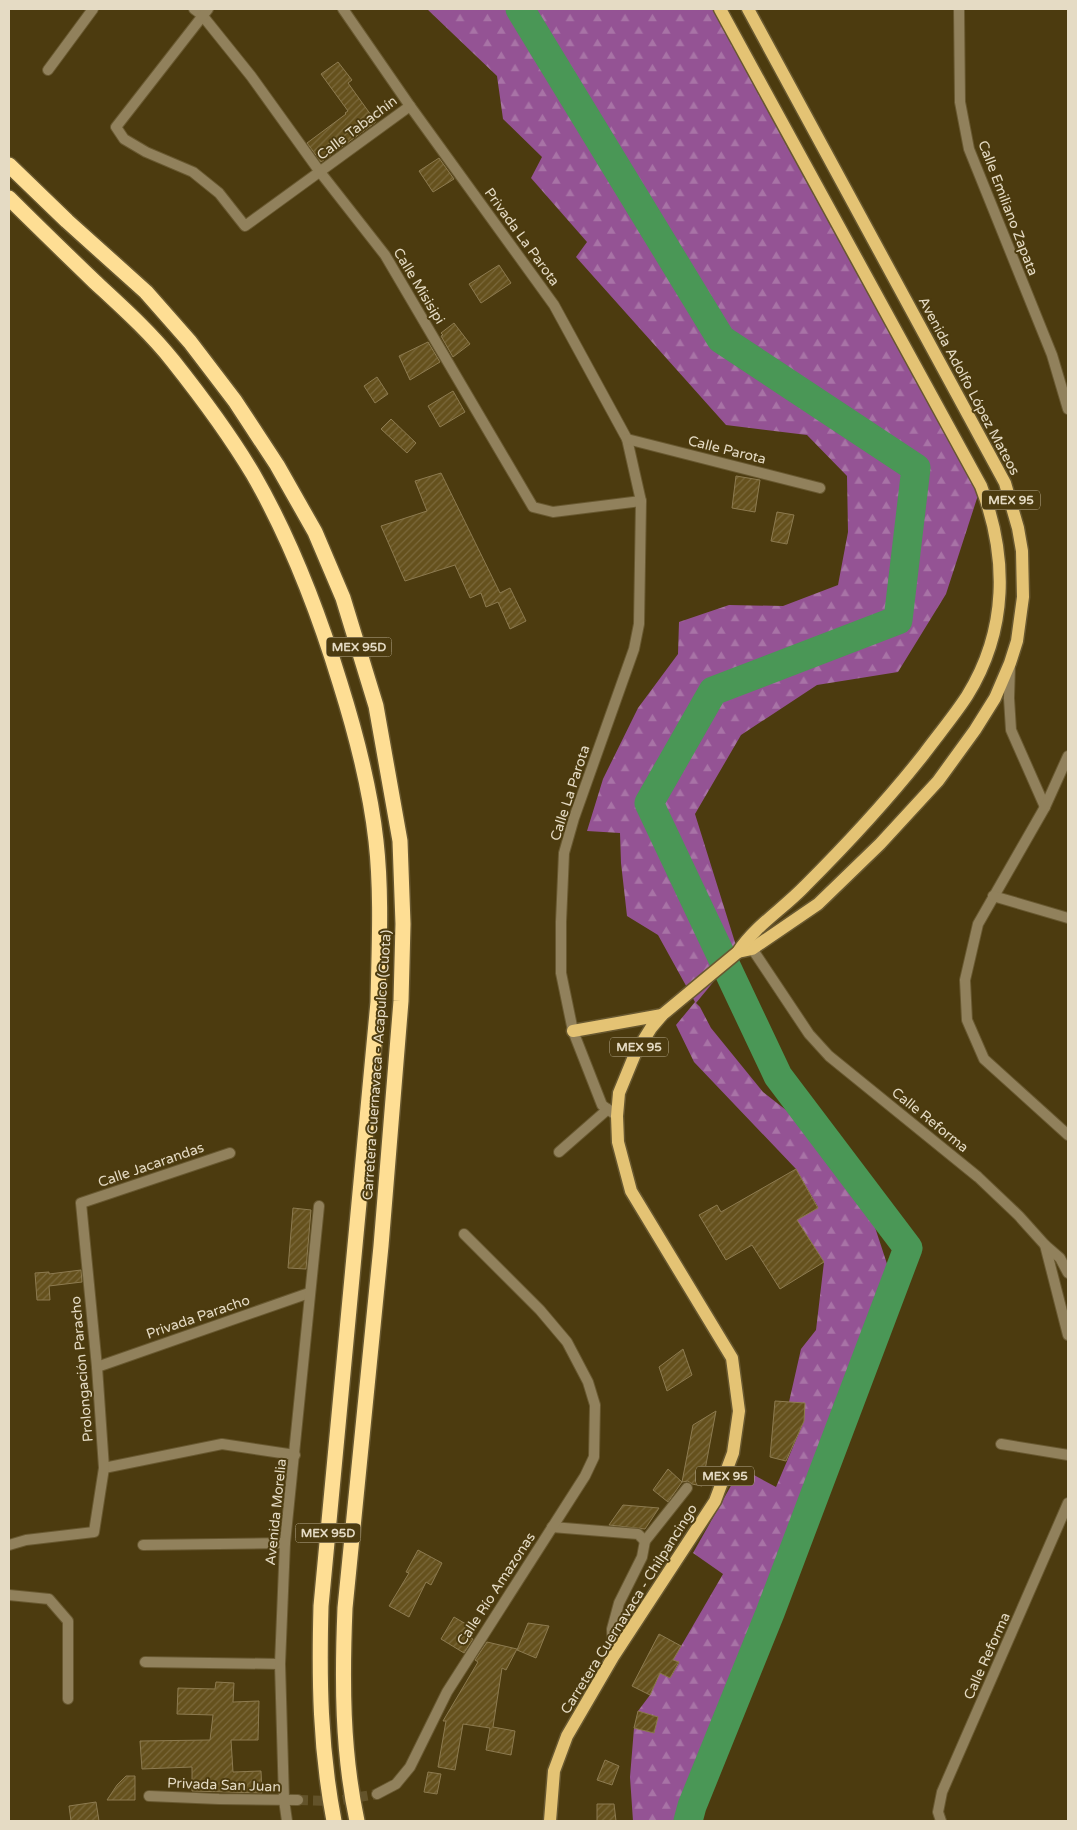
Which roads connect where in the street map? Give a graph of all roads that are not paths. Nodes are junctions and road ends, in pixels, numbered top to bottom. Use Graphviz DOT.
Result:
graph roads {
  1 [pos="93,9"];
  2 [pos="343,9"];
  3 [pos="720,9"];
  4 [pos="748,9"];
  5 [pos="959,9"];
  6 [pos="201,11"];
  7 [pos="48,70"];
  8 [pos="410,106"];
  9 [pos="9,165"];
  10 [pos="320,172"];
  11 [pos="9,198"];
  12 [pos="1068,409"];
  13 [pos="627,439"];
  14 [pos="820,488"];
  15 [pos="641,501"];
  16 [pos="1010,663"];
  17 [pos="1068,756"];
  18 [pos="1045,807"];
  19 [pos="993,896"];
  20 [pos="1068,918"];
  21 [pos="749,945"];
  22 [pos="662,1015"];
  23 [pos="573,1031"];
  24 [pos="612,1113"];
  25 [pos="1068,1135"];
  26 [pos="230,1152"];
  27 [pos="559,1152"];
  28 [pos="81,1204"];
  29 [pos="319,1206"];
  30 [pos="464,1234"];
  31 [pos="1045,1246"];
  32 [pos="1068,1273"];
  33 [pos="309,1293"];
  34 [pos="1068,1336"];
  35 [pos="97,1367"];
  36 [pos="1001,1444"];
  37 [pos="295,1455"];
  38 [pos="1068,1455"];
  39 [pos="104,1468"];
  40 [pos="686,1488"];
  41 [pos="1068,1503"];
  42 [pos="552,1527"];
  43 [pos="645,1541"];
  44 [pos="285,1543"];
  45 [pos="9,1544"];
  46 [pos="143,1545"];
  47 [pos="9,1595"];
  48 [pos="613,1657"];
  49 [pos="145,1662"];
  50 [pos="280,1664"];
  51 [pos="68,1700"];
  52 [pos="376,1794"];
  53 [pos="149,1796"];
  54 [pos="284,1800"];
  55 [pos="298,1800"];
  56 [pos="287,1821"];
  57 [pos="334,1821"];
  58 [pos="357,1821"];
  59 [pos="550,1821"];
  60 [pos="941,1821"];
  1 -- 7 [label="street"];
  2 -- 8 [label="street, Privada La Parota"];
  3 -- 21 [label="main road, MEX 95"];
  4 -- 16 [label="main road, Avenida Adolfo López Mateos / MEX 95"];
  5 -- 12 [label="street, Calle Emiliano Zapata"];
  6 -- 10 [label="street, Calle Misisipi"];
  6 -- 10 [label="street, Calle Tabachín"];
  8 -- 10 [label="street, Calle Tabachín"];
  8 -- 13 [label="street, Privada La Parota"];
  9 -- 58 [label="highway, Carretera Cuernavaca - Acapulco (Cuota) / MEX 95D"];
  10 -- 15 [label="street, Calle Misisipi"];
  11 -- 57 [label="highway, Carretera Cuernavaca - Acapulco (Cuota) / MEX 95D"];
  13 -- 14 [label="street, Calle Parota"];
  13 -- 15 [label="street, Privada La Parota"];
  15 -- 23 [label="street, Calle La Parota"];
  16 -- 18 [label="street"];
  16 -- 21 [label="main road, Avenida Adolfo López Mateos / MEX 95"];
  17 -- 18 [label="street"];
  18 -- 19 [label="street"];
  19 -- 20 [label="street"];
  19 -- 25 [label="street"];
  21 -- 22 [label="main road, Carretera Cuernavaca - Chilpancingo / MEX 95"];
  21 -- 31 [label="street, Calle Reforma"];
  22 -- 23 [label="main road"];
  22 -- 24 [label="main road, Carretera Cuernavaca - Chilpancingo / MEX 95"];
  23 -- 24 [label="street, Calle La Parota"];
  24 -- 27 [label="street"];
  24 -- 48 [label="main road, Carretera Cuernavaca - Chilpancingo / MEX 95"];
  26 -- 28 [label="street, Calle Jacarandas"];
  28 -- 35 [label="street, Prolongación Paracho"];
  29 -- 33 [label="street, Avenida Morelia"];
  30 -- 42 [label="street"];
  31 -- 32 [label="street"];
  31 -- 34 [label="street, Calle Reforma"];
  33 -- 35 [label="street, Privada Paracho"];
  33 -- 37 [label="street, Avenida Morelia"];
  35 -- 39 [label="street, Prolongación Paracho"];
  36 -- 38 [label="street"];
  37 -- 39 [label="street"];
  37 -- 44 [label="street, Avenida Morelia"];
  39 -- 45 [label="street, Prolongación Paracho"];
  40 -- 43 [label="street"];
  41 -- 60 [label="street, Calle Reforma"];
  42 -- 43 [label="street, Calle Río Amazonas"];
  42 -- 52 [label="street, Calle Río Amazonas"];
  43 -- 48 [label="street"];
  44 -- 46 [label="street"];
  44 -- 50 [label="street, Avenida Morelia"];
  47 -- 51 [label="street"];
  48 -- 59 [label="main road, Carretera Cuernavaca - Chilpancingo / MEX 95"];
  49 -- 50 [label="street"];
  50 -- 54 [label="street, Avenida Morelia"];
  53 -- 54 [label="street, Privada San Juan"];
  54 -- 55 [label="street, Privada San Juan"];
  54 -- 56 [label="street, Avenida Morelia"];
}
